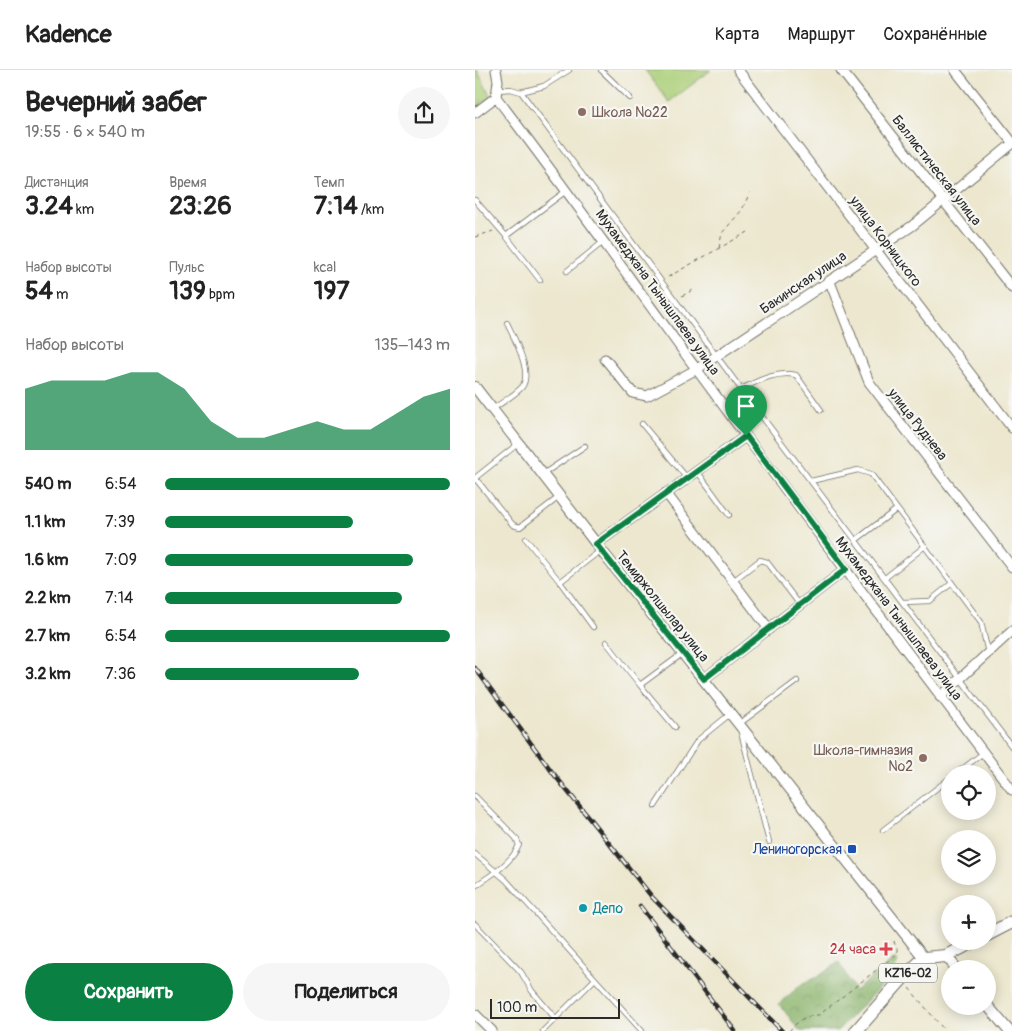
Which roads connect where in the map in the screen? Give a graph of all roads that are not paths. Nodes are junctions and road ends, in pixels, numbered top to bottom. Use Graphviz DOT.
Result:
graph roads {
  1 [pos="496,70"];
  2 [pos="569,70"];
  3 [pos="601,70"];
  4 [pos="738,70"];
  5 [pos="841,70"];
  6 [pos="955,70"];
  7 [pos="521,92"];
  8 [pos="497,93"];
  9 [pos="630,98"];
  10 [pos="475,113"];
  11 [pos="1012,143"];
  12 [pos="567,190"];
  13 [pos="475,200"];
  14 [pos="944,200"];
  15 [pos="506,236"];
  16 [pos="604,241"];
  17 [pos="875,250"];
  18 [pos="567,271"];
  19 [pos="540,280"];
  20 [pos="830,282"];
  21 [pos="1012,288"];
  22 [pos="507,323"];
  23 [pos="716,356"];
  24 [pos="605,359"];
  25 [pos="697,369"];
  26 [pos="475,387"];
  27 [pos="741,389"];
  28 [pos="492,409"];
  29 [pos="821,410"];
  30 [pos="642,424"];
  31 [pos="1012,428"];
  32 [pos="746,436"];
  33 [pos="519,444"];
  34 [pos="585,446"];
  35 [pos="697,471"];
  36 [pos="542,474"];
  37 [pos="475,478"];
  38 [pos="687,478"];
  39 [pos="811,481"];
  40 [pos="666,493"];
  41 [pos="559,498"];
  42 [pos="897,509"];
  43 [pos="729,514"];
  44 [pos="526,540"];
  45 [pos="856,540"];
  46 [pos="925,546"];
  47 [pos="598,547"];
  48 [pos="1012,567"];
  49 [pos="846,569"];
  50 [pos="885,578"];
  51 [pos="733,581"];
  52 [pos="560,582"];
  53 [pos="953,583"];
  54 [pos="903,602"];
  55 [pos="800,605"];
  56 [pos="593,627"];
  57 [pos="769,629"];
  58 [pos="1012,631"];
  59 [pos="605,642"];
  60 [pos="683,653"];
  61 [pos="988,653"];
  62 [pos="960,678"];
  63 [pos="704,679"];
  64 [pos="797,682"];
  65 [pos="641,685"];
  66 [pos="940,697"];
  67 [pos="731,713"];
  68 [pos="739,723"];
  69 [pos="675,727"];
  70 [pos="1012,747"];
  71 [pos="983,753"];
  72 [pos="968,765"];
  73 [pos="941,785"];
  74 [pos="1012,790"];
  75 [pos="475,796"];
  76 [pos="655,806"];
  77 [pos="883,830"];
  78 [pos="769,842"];
  79 [pos="475,854"];
  80 [pos="496,872"];
  81 [pos="475,886"];
  82 [pos="1012,922"];
  83 [pos="475,924"];
  84 [pos="996,930"];
  85 [pos="958,950"];
  86 [pos="946,956"];
  87 [pos="924,958"];
  88 [pos="949,960"];
  89 [pos="595,978"];
  90 [pos="475,1014"];
  91 [pos="995,1015"];
  92 [pos="555,1018"];
  93 [pos="856,1030"];
  94 [pos="492,1031"];
  95 [pos="543,1031"];
  96 [pos="642,1031"];
  97 [pos="1009,1031"];
  1 -- 8 [label="street"];
  2 -- 7 [label="lane"];
  3 -- 9 [label="lane"];
  4 -- 17 [label="street, улица Корницкого"];
  5 -- 14 [label="street, Баллистическая улица"];
  6 -- 11 [label="street"];
  7 -- 8 [label="lane"];
  7 -- 23 [label="lane"];
  8 -- 10 [label="street"];
  8 -- 12 [label="street, Мухамеджана Тынышпаева улица"];
  11 -- 14 [label="street, Бакинская улица"];
  12 -- 15 [label="lane"];
  12 -- 16 [label="street, Мухамеджана Тынышпаева улица"];
  13 -- 15 [label="lane"];
  14 -- 17 [label="street, Бакинская улица"];
  14 -- 21 [label="street, Баллистическая улица"];
  15 -- 19 [label="lane"];
  16 -- 18 [label="lane"];
  16 -- 25 [label="street, Мухамеджана Тынышпаева улица"];
  17 -- 20 [label="street, Бакинская улица"];
  17 -- 31 [label="street, улица Корницкого"];
  20 -- 23 [label="street, Бакинская улица"];
  20 -- 48 [label="street, улица Руднева"];
  22 -- 28 [label="lane"];
  23 -- 25 [label="street, Бакинская улица"];
  23 -- 27 [label="lane"];
  24 -- 25 [label="street, Бакинская улица"];
  25 -- 32 [label="street, Мухамеджана Тынышпаева улица"];
  26 -- 28 [label="street, Темиржолшылар улица"];
  27 -- 29 [label="lane"];
  27 -- 39 [label="lane"];
  28 -- 33 [label="street, Темиржолшылар улица"];
  30 -- 38 [label="lane"];
  32 -- 35 [label="street"];
  32 -- 49 [label="street, Мухамеджана Тынышпаева улица"];
  33 -- 36 [label="street, Темиржолшылар улица"];
  33 -- 37 [label="lane"];
  34 -- 36 [label="lane"];
  35 -- 38 [label="street"];
  35 -- 43 [label="lane"];
  36 -- 41 [label="street, Темиржолшылар улица"];
  37 -- 41 [label="lane"];
  38 -- 40 [label="street"];
  39 -- 42 [label="lane"];
  39 -- 45 [label="lane"];
  40 -- 47 [label="street"];
  40 -- 51 [label="street"];
  41 -- 47 [label="street, Темиржолшылар улица"];
  42 -- 45 [label="lane"];
  42 -- 46 [label="lane"];
  44 -- 52 [label="lane"];
  45 -- 50 [label="lane"];
  46 -- 50 [label="lane"];
  46 -- 53 [label="lane"];
  47 -- 52 [label="lane"];
  47 -- 60 [label="street, Темиржолшылар улица"];
  49 -- 55 [label="street"];
  49 -- 66 [label="street, Мухамеджана Тынышпаева улица"];
  50 -- 54 [label="lane"];
  51 -- 55 [label="lane"];
  51 -- 57 [label="street"];
  52 -- 56 [label="lane"];
  53 -- 54 [label="lane"];
  53 -- 61 [label="lane"];
  54 -- 62 [label="lane"];
  55 -- 57 [label="street"];
  57 -- 63 [label="street"];
  58 -- 61 [label="street"];
  59 -- 65 [label="lane"];
  60 -- 63 [label="street, Темиржолшылар улица"];
  60 -- 65 [label="lane"];
  61 -- 62 [label="street"];
  62 -- 66 [label="street"];
  62 -- 70 [label="lane"];
  63 -- 67 [label="street, Темиржолшылар улица"];
  64 -- 68 [label="lane"];
  65 -- 69 [label="lane"];
  66 -- 71 [label="street, Мухамеджана Тынышпаева улица"];
  67 -- 68 [label="street, Темиржолшылар улица"];
  67 -- 76 [label="lane"];
  68 -- 78 [label="lane"];
  68 -- 87 [label="street, Темиржолшылар улица"];
  71 -- 72 [label="lane"];
  71 -- 74 [label="street, Мухамеджана Тынышпаева улица"];
  73 -- 77 [label="lane"];
  75 -- 80 [label="lane"];
  79 -- 80 [label="lane"];
  80 -- 81 [label="lane"];
  80 -- 89 [label="lane"];
  82 -- 84 [label="main road"];
  83 -- 92 [label="lane"];
  85 -- 86 [label="main road, KZ16-02"];
  86 -- 87 [label="main road, KZ16-02"];
  86 -- 88 [label="street"];
  87 -- 93 [label="main road, KZ16-02"];
  89 -- 92 [label="lane"];
  89 -- 96 [label="lane"];
  90 -- 94 [label="street"];
  91 -- 97 [label="street"];
  92 -- 95 [label="lane"];
}
